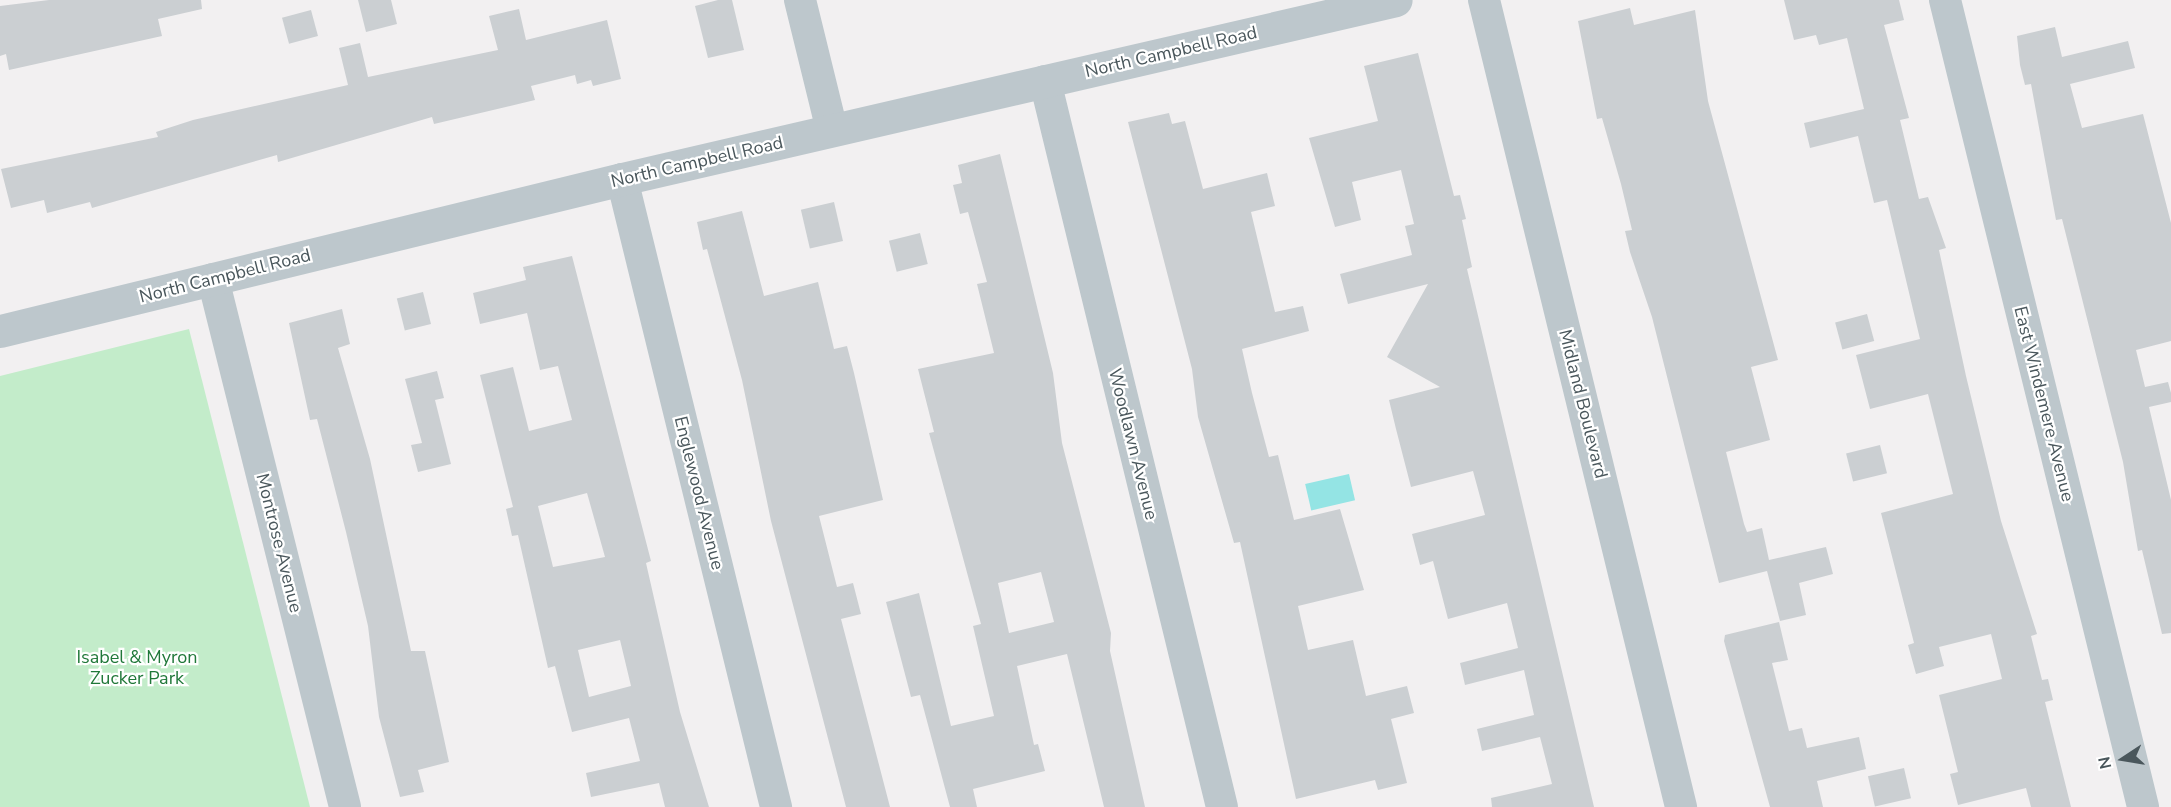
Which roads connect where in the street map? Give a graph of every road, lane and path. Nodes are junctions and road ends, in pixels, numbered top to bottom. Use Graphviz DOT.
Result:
graph roads {
  1 [pos="800,0"];
  2 [pos="1396,0"];
  3 [pos="1484,0"];
  4 [pos="1945,0"];
  5 [pos="1045,81"];
  6 [pos="832,130"];
  7 [pos="622,179"];
  8 [pos="213,279"];
  9 [pos="0,331"];
  10 [pos="345,807"];
  11 [pos="777,807"];
  12 [pos="1222,807"];
  13 [pos="1682,807"];
  14 [pos="2143,807"];
  1 -- 6 [label="street"];
  2 -- 5 [label="street, North Campbell Road"];
  3 -- 13 [label="street, Midland Boulevard"];
  4 -- 14 [label="street, East Windemere Avenue"];
  5 -- 6 [label="street, North Campbell Road"];
  5 -- 12 [label="street, Woodlawn Avenue"];
  6 -- 7 [label="street, North Campbell Road"];
  7 -- 8 [label="street, North Campbell Road"];
  7 -- 11 [label="street, Englewood Avenue"];
  8 -- 9 [label="street, North Campbell Road"];
  8 -- 10 [label="street, Montrose Avenue"];
}
